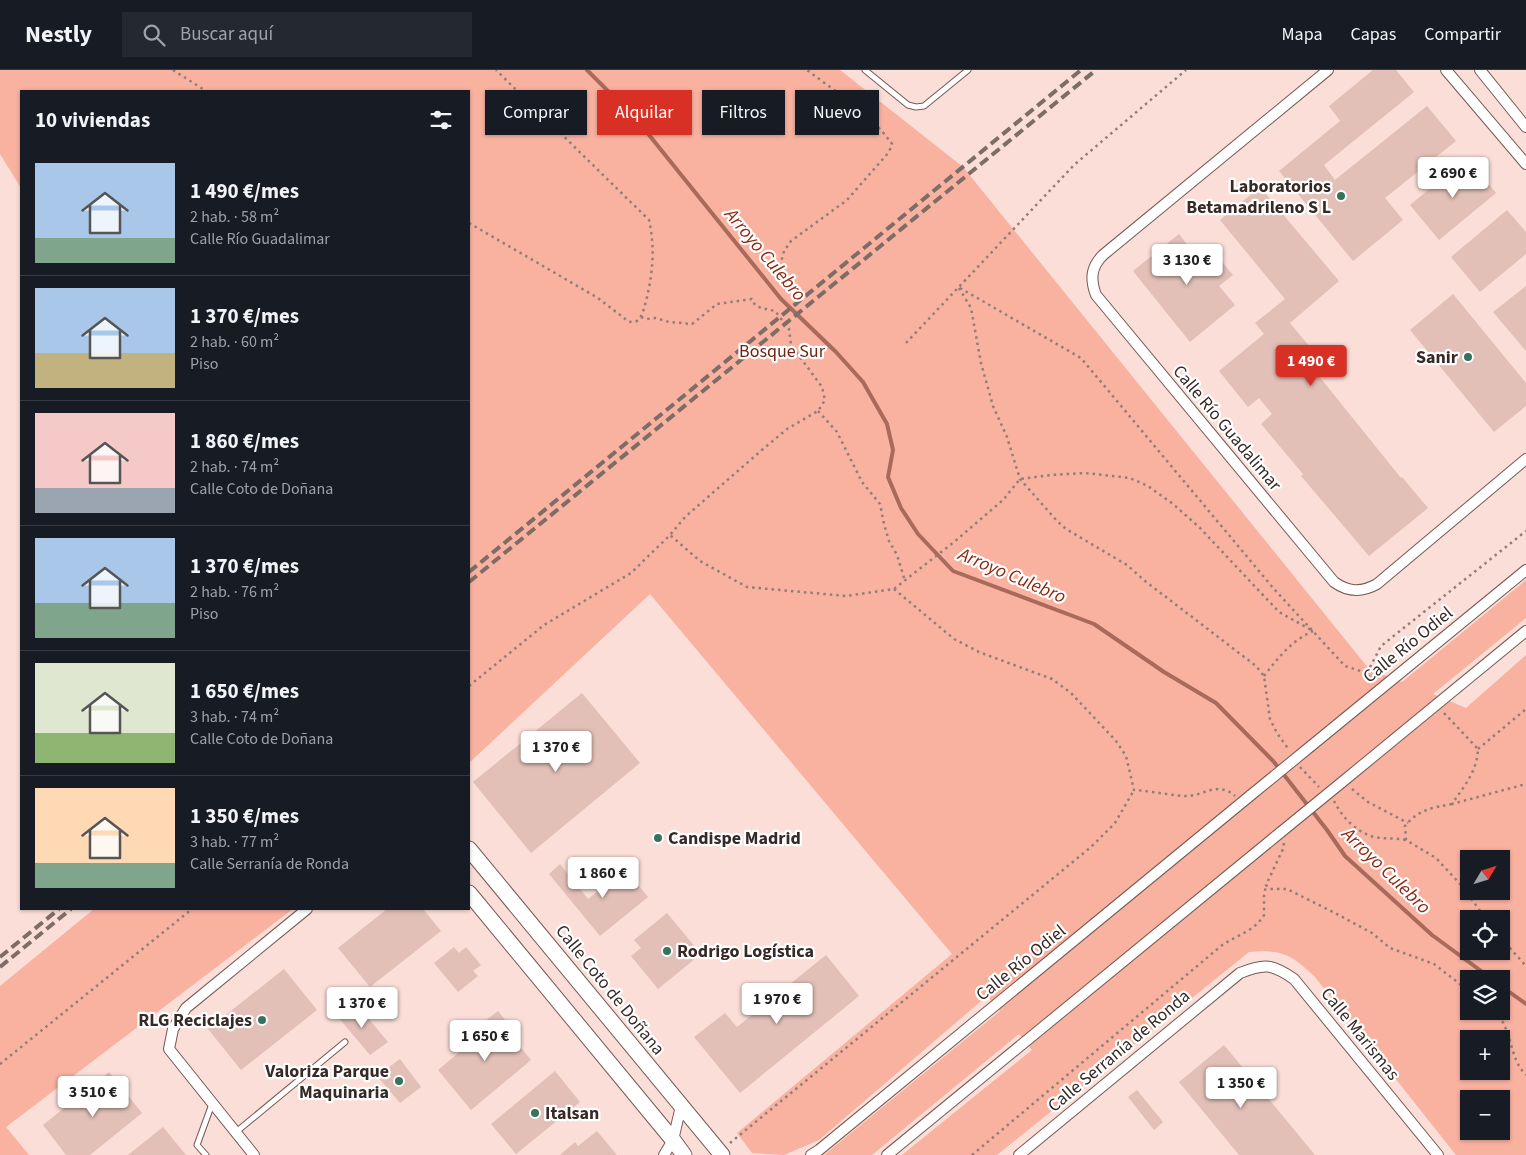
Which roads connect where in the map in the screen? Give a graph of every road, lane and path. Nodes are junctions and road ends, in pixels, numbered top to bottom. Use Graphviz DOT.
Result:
graph roads {
  1 [pos="173,70"];
  2 [pos="496,70"];
  3 [pos="808,70"];
  4 [pos="865,70"];
  5 [pos="968,70"];
  6 [pos="1186,70"];
  7 [pos="1328,70"];
  8 [pos="1446,70"];
  9 [pos="1480,70"];
  10 [pos="204,90"];
  11 [pos="1526,127"];
  12 [pos="1526,164"];
  13 [pos="470,224"];
  14 [pos="780,266"];
  15 [pos="959,288"];
  16 [pos="641,317"];
  17 [pos="906,343"];
  18 [pos="818,411"];
  19 [pos="1526,459"];
  20 [pos="1020,479"];
  21 [pos="1526,531"];
  22 [pos="670,535"];
  23 [pos="1526,570"];
  24 [pos="905,581"];
  25 [pos="894,589"];
  26 [pos="1313,631"];
  27 [pos="1526,632"];
  28 [pos="1367,673"];
  29 [pos="1264,676"];
  30 [pos="470,685"];
  31 [pos="1379,691"];
  32 [pos="1437,704"];
  33 [pos="1526,709"];
  34 [pos="1478,749"];
  35 [pos="1290,751"];
  36 [pos="1298,764"];
  37 [pos="1343,781"];
  38 [pos="1526,784"];
  39 [pos="1134,790"];
  40 [pos="1322,790"];
  41 [pos="1328,796"];
  42 [pos="1242,803"];
  43 [pos="1452,804"];
  44 [pos="1408,823"];
  45 [pos="1281,832"];
  46 [pos="1406,840"];
  47 [pos="470,850"];
  48 [pos="1266,886"];
  49 [pos="470,895"];
  50 [pos="191,910"];
  51 [pos="306,910"];
  52 [pos="1479,910"];
  53 [pos="1510,948"];
  54 [pos="1526,966"];
  55 [pos="1240,972"];
  56 [pos="1460,984"];
  57 [pos="1502,1020"];
  58 [pos="345,1042"];
  59 [pos="0,1064"];
  60 [pos="1526,1075"];
  61 [pos="212,1104"];
  62 [pos="681,1106"];
  63 [pos="235,1132"];
  64 [pos="673,1140"];
  65 [pos="720,1154"];
  66 [pos="206,1155"];
  67 [pos="254,1155"];
  68 [pos="664,1155"];
  69 [pos="684,1155"];
  70 [pos="811,1155"];
  71 [pos="886,1155"];
  72 [pos="972,1155"];
  73 [pos="1018,1155"];
  74 [pos="1438,1155"];
  1 -- 10 [label="path"];
  2 -- 16 [label="path"];
  3 -- 14 [label="path"];
  4 -- 5 [label="lane"];
  6 -- 15 [label="path"];
  7 -- 19 [label="street, Calle Río Guadalimar"];
  8 -- 12 [label="street"];
  9 -- 11 [label="street"];
  13 -- 16 [label="path"];
  15 -- 17 [label="path"];
  15 -- 20 [label="path"];
  15 -- 26 [label="path"];
  16 -- 18 [label="path"];
  18 -- 22 [label="path"];
  18 -- 24 [label="path"];
  20 -- 24 [label="path"];
  20 -- 26 [label="path"];
  20 -- 29 [label="path"];
  21 -- 28 [label="path"];
  22 -- 25 [label="path"];
  22 -- 30 [label="path"];
  23 -- 31 [label="street, Calle Río Odiel"];
  24 -- 25 [label="path"];
  25 -- 39 [label="path"];
  26 -- 28 [label="path"];
  26 -- 29 [label="path"];
  27 -- 32 [label="street"];
  28 -- 31 [label="path"];
  29 -- 35 [label="path"];
  31 -- 42 [label="street, Calle Río Odiel, bridge"];
  32 -- 34 [label="path"];
  32 -- 37 [label="street"];
  33 -- 34 [label="path"];
  34 -- 43 [label="path"];
  36 -- 40 [label="path"];
  37 -- 44 [label="path"];
  37 -- 45 [label="street, bridge"];
  38 -- 43 [label="path"];
  39 -- 42 [label="path"];
  39 -- 65 [label="path"];
  41 -- 46 [label="path"];
  42 -- 70 [label="street, Calle Río Odiel"];
  43 -- 44 [label="path"];
  44 -- 46 [label="path"];
  45 -- 48 [label="path"];
  45 -- 71 [label="street"];
  46 -- 52 [label="path"];
  47 -- 62 [label="street, Calle Coto de Doñana"];
  48 -- 56 [label="path"];
  48 -- 72 [label="path"];
  49 -- 64 [label="street"];
  50 -- 59 [label="path"];
  51 -- 61 [label="street"];
  53 -- 54 [label="path"];
  55 -- 73 [label="street, Calle Serranía de Ronda"];
  55 -- 74 [label="street, Calle Marismas"];
  57 -- 60 [label="path"];
  58 -- 63 [label="lane"];
  61 -- 63 [label="street"];
  61 -- 66 [label="lane"];
  62 -- 64 [label="street"];
  62 -- 65 [label="street, Calle Coto de Doñana"];
  63 -- 67 [label="street"];
  64 -- 68 [label="street"];
  64 -- 69 [label="street"];
}
